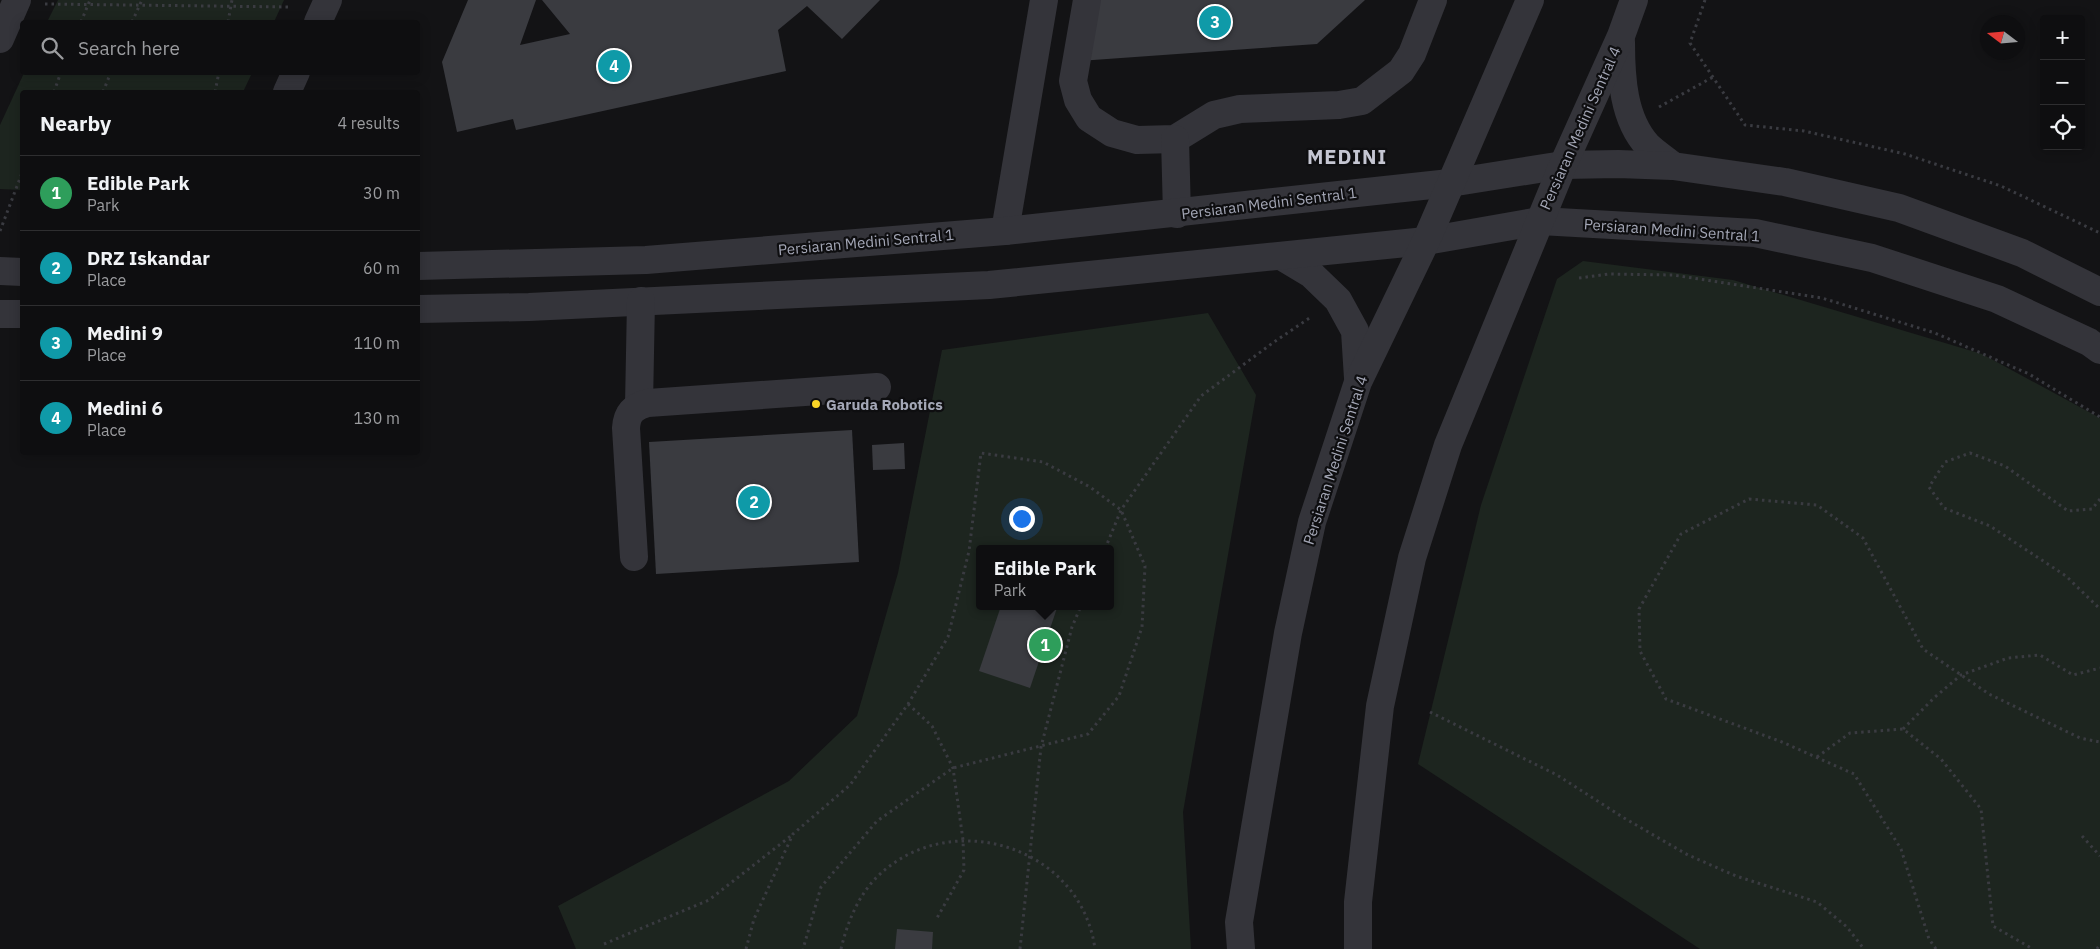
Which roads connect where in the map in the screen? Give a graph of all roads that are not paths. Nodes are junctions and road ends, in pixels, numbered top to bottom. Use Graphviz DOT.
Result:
graph roads {
  1 [pos="1044,0"];
  2 [pos="1087,0"];
  3 [pos="1433,0"];
  4 [pos="1530,0"];
  5 [pos="1634,0"];
  6 [pos="16,2"];
  7 [pos="1620,36"];
  8 [pos="0,39"];
  9 [pos="294,75"];
  10 [pos="287,90"];
  11 [pos="1175,139"];
  12 [pos="1563,165"];
  13 [pos="1672,166"];
  14 [pos="1450,183"];
  15 [pos="1177,214"];
  16 [pos="1540,221"];
  17 [pos="1005,231"];
  18 [pos="1426,242"];
  19 [pos="1281,256"];
  20 [pos="420,266"];
  21 [pos="0,271"];
  22 [pos="20,272"];
  23 [pos="2100,292"];
  24 [pos="641,301"];
  25 [pos="420,309"];
  26 [pos="0,314"];
  27 [pos="20,314"];
  28 [pos="2100,350"];
  29 [pos="1358,382"];
  30 [pos="877,387"];
  31 [pos="639,405"];
  32 [pos="634,557"];
  33 [pos="1241,949"];
  34 [pos="1358,949"];
  1 -- 17 [label="street"];
  2 -- 11 [label="street"];
  3 -- 11 [label="street"];
  4 -- 14 [label="street, Persiaran Medini Sentral 4"];
  5 -- 7 [label="street, Persiaran Medini Sentral 4"];
  6 -- 8 [label="street"];
  7 -- 12 [label="street, Persiaran Medini Sentral 4"];
  7 -- 13 [label="street"];
  9 -- 10 [label="street"];
  11 -- 15 [label="street"];
  12 -- 13 [label="street, Persiaran Medini Sentral 1"];
  12 -- 14 [label="street, Persiaran Medini Sentral 1"];
  12 -- 16 [label="street, Persiaran Medini Sentral 4"];
  13 -- 23 [label="street, Persiaran Medini Sentral 1"];
  14 -- 15 [label="street, Persiaran Medini Sentral 1"];
  14 -- 18 [label="street, Persiaran Medini Sentral 4"];
  15 -- 17 [label="street, Persiaran Medini Sentral 1"];
  16 -- 18 [label="street, Persiaran Medini Sentral 1"];
  16 -- 28 [label="street, Persiaran Medini Sentral 1"];
  16 -- 34 [label="street, Persiaran Medini Sentral 4"];
  17 -- 20 [label="street, Persiaran Medini Sentral 1"];
  18 -- 19 [label="street, Persiaran Medini Sentral 1"];
  18 -- 29 [label="street, Persiaran Medini Sentral 4"];
  19 -- 24 [label="street, Persiaran Medini Sentral 1"];
  19 -- 29 [label="street"];
  21 -- 22 [label="street"];
  24 -- 25 [label="street, Persiaran Medini Sentral 1"];
  24 -- 31 [label="street"];
  26 -- 27 [label="street"];
  29 -- 33 [label="street, Persiaran Medini Sentral 4"];
  30 -- 31 [label="street"];
  31 -- 32 [label="street"];
}
